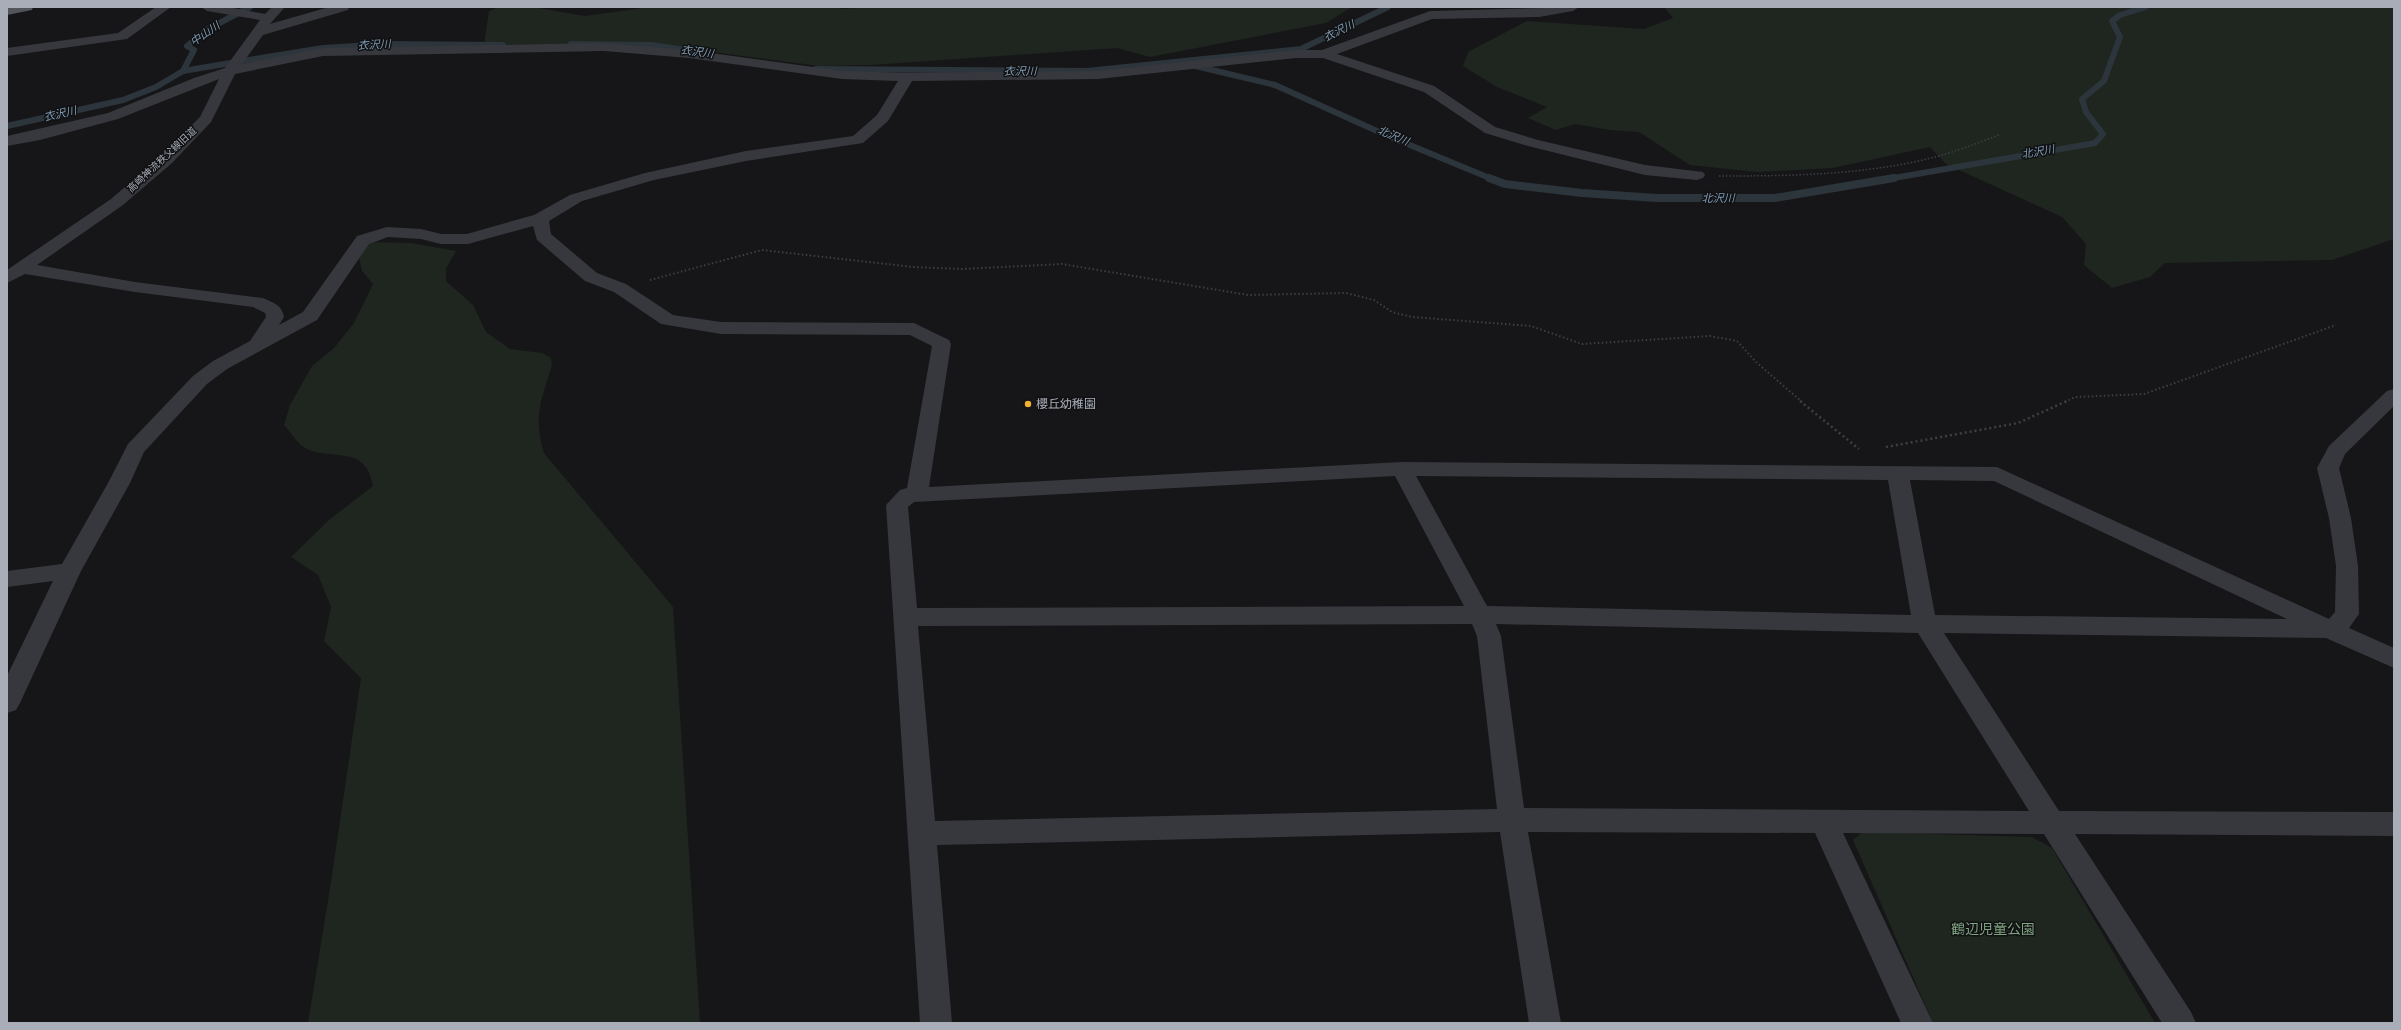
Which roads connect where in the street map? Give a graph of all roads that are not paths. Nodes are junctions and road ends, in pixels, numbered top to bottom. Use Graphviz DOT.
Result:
graph roads {
  1 [pos="27,7"];
  2 [pos="165,7"];
  3 [pos="207,7"];
  4 [pos="343,7"];
  5 [pos="1573,7"];
  6 [pos="7,11"];
  7 [pos="274,12"];
  8 [pos="258,32"];
  9 [pos="7,52"];
  10 [pos="1324,54"];
  11 [pos="230,71"];
  12 [pos="907,77"];
  13 [pos="7,141"];
  14 [pos="1697,175"];
  15 [pos="540,219"];
  16 [pos="14,273"];
  17 [pos="257,345"];
  18 [pos="2394,395"];
  19 [pos="1402,469"];
  20 [pos="1898,474"];
  21 [pos="917,495"];
  22 [pos="69,571"];
  23 [pos="7,579"];
  24 [pos="1480,615"];
  25 [pos="905,617"];
  26 [pos="1925,624"];
  27 [pos="2334,629"];
  28 [pos="2394,659"];
  29 [pos="7,703"];
  30 [pos="1512,820"];
  31 [pos="1824,822"];
  32 [pos="2052,823"];
  33 [pos="2394,824"];
  34 [pos="922,833"];
  35 [pos="936,1023"];
  36 [pos="1546,1023"];
  37 [pos="1917,1023"];
  38 [pos="2180,1023"];
  1 -- 6 [label="main road"];
  2 -- 9 [label="street"];
  3 -- 7 [label="street"];
  4 -- 8 [label="street"];
  5 -- 10 [label="street"];
  7 -- 8 [label="street, 高崎神流秩父線旧道"];
  8 -- 11 [label="street, 高崎神流秩父線旧道"];
  10 -- 12 [label="street"];
  10 -- 14 [label="street"];
  11 -- 12 [label="street"];
  11 -- 13 [label="street"];
  11 -- 16 [label="street, 高崎神流秩父線旧道"];
  12 -- 15 [label="street"];
  15 -- 17 [label="street"];
  15 -- 21 [label="street"];
  16 -- 17 [label="street"];
  17 -- 22 [label="street"];
  18 -- 27 [label="street"];
  19 -- 20 [label="street"];
  19 -- 21 [label="street"];
  19 -- 24 [label="street"];
  20 -- 26 [label="street"];
  20 -- 27 [label="street"];
  21 -- 25 [label="street"];
  22 -- 23 [label="street"];
  22 -- 29 [label="street"];
  24 -- 25 [label="street"];
  24 -- 26 [label="street"];
  24 -- 30 [label="street"];
  25 -- 34 [label="street"];
  26 -- 27 [label="street"];
  26 -- 32 [label="street"];
  27 -- 28 [label="street"];
  30 -- 31 [label="street"];
  30 -- 34 [label="street"];
  30 -- 36 [label="street"];
  31 -- 32 [label="street"];
  31 -- 37 [label="street"];
  32 -- 33 [label="street"];
  32 -- 38 [label="street"];
  34 -- 35 [label="street"];
}
